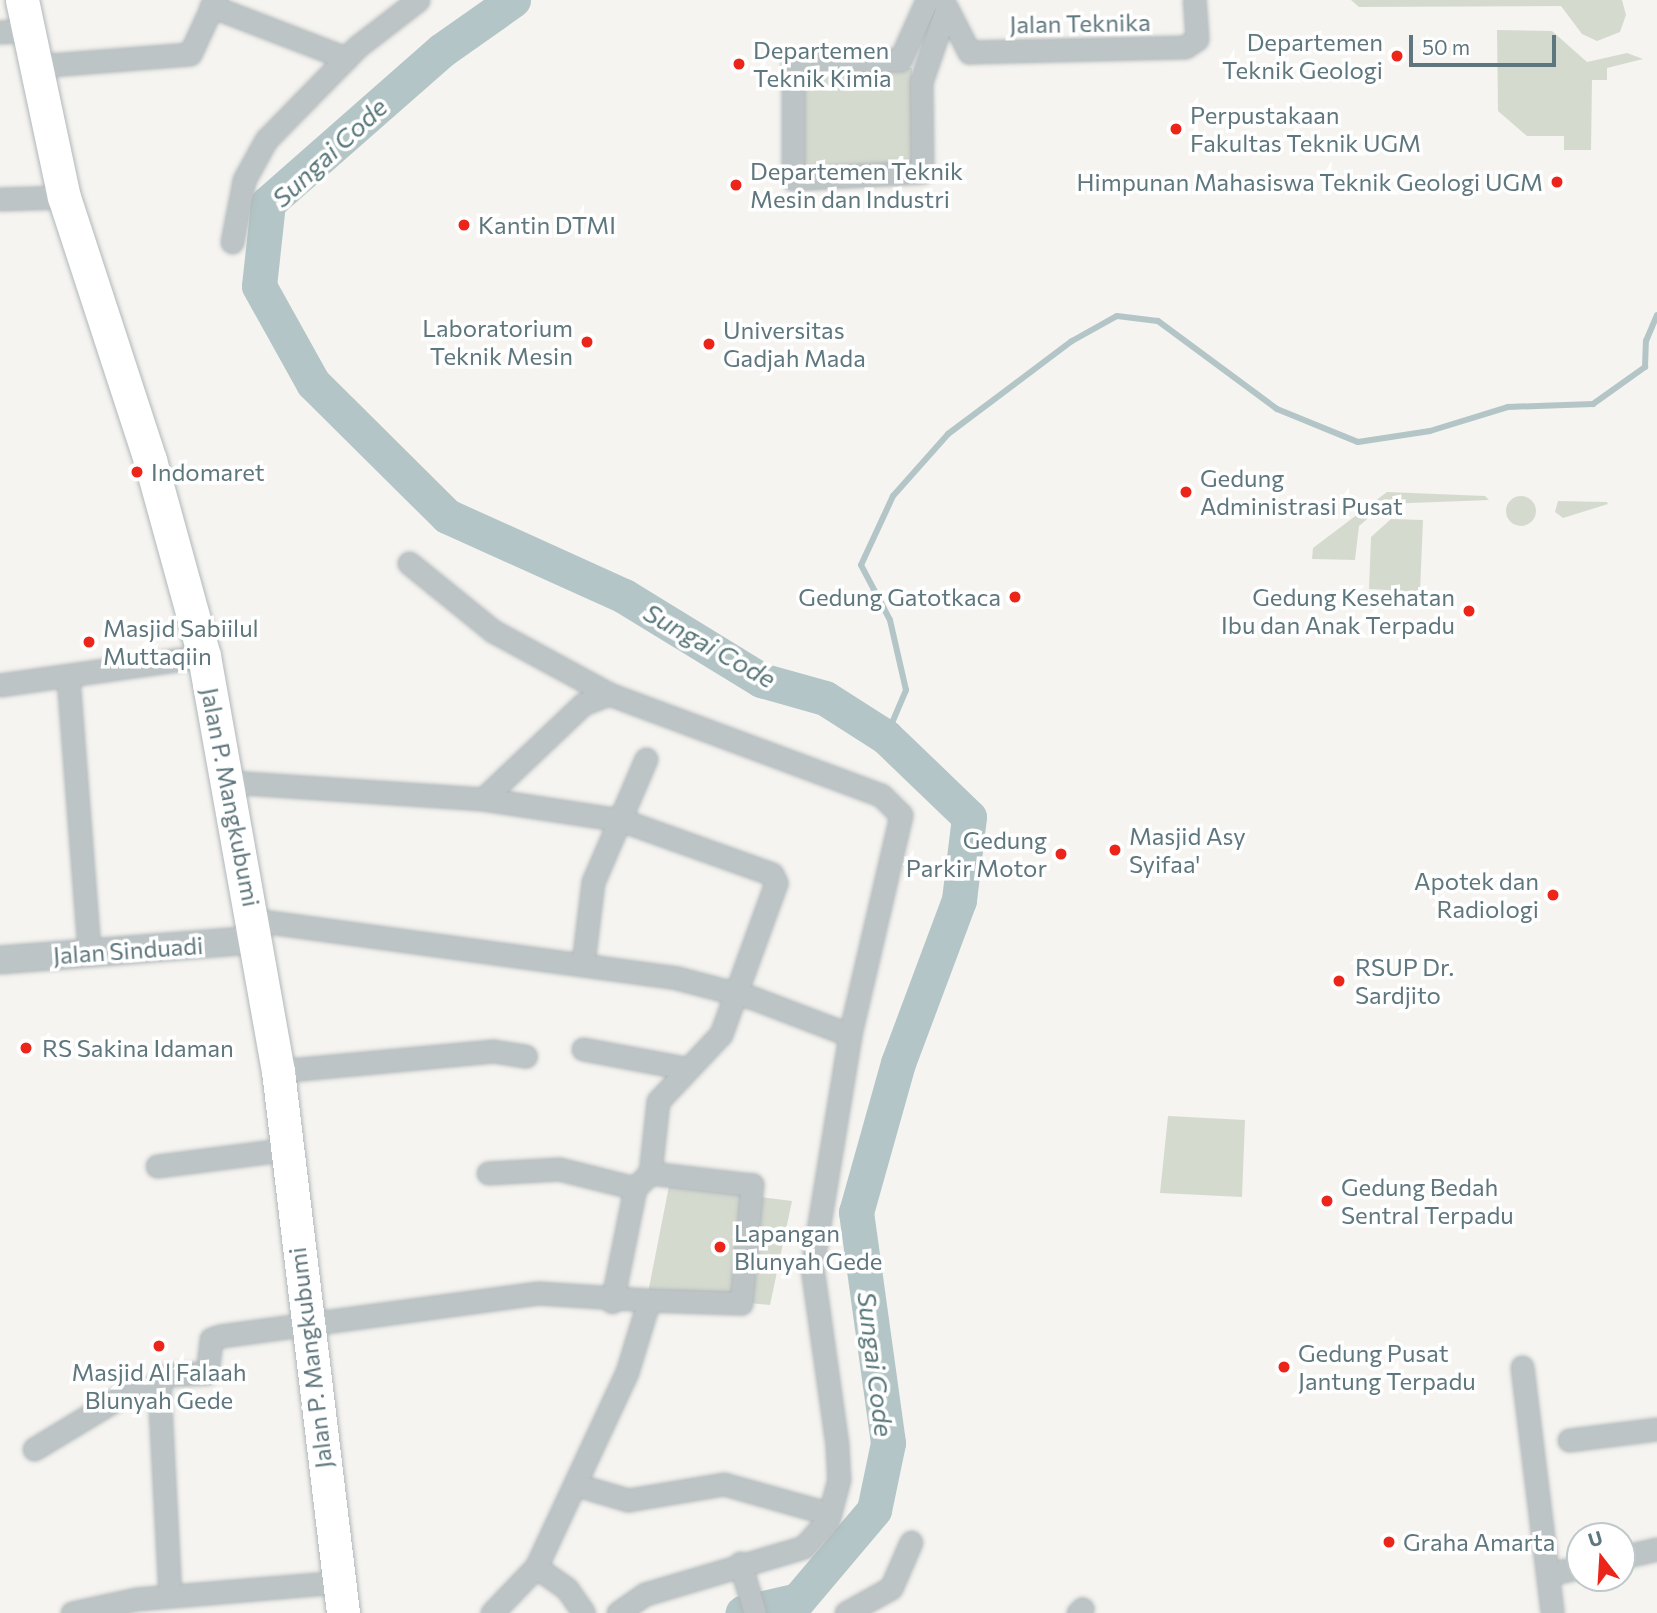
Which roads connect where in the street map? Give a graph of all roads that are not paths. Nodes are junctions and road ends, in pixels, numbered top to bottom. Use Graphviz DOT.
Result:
graph roads {
  1 [pos="418,0"];
  2 [pos="1194,0"];
  3 [pos="213,3"];
  4 [pos="939,3"];
  5 [pos="17,21"];
  6 [pos="346,58"];
  7 [pos="37,66"];
  8 [pos="64,197"];
  9 [pos="0,199"];
  10 [pos="232,242"];
  11 [pos="409,563"];
  12 [pos="204,656"];
  13 [pos="68,677"];
  14 [pos="0,685"];
  15 [pos="609,694"];
  16 [pos="646,759"];
  17 [pos="229,782"];
  18 [pos="483,799"];
  19 [pos="621,820"];
  20 [pos="255,930"];
  21 [pos="89,952"];
  22 [pos="0,960"];
  23 [pos="583,963"];
  24 [pos="736,993"];
  25 [pos="850,1035"];
  26 [pos="583,1049"];
  27 [pos="526,1056"];
  28 [pos="685,1068"];
  29 [pos="278,1071"];
  30 [pos="289,1149"];
  31 [pos="157,1166"];
  32 [pos="488,1173"];
  33 [pos="643,1181"];
  34 [pos="649,1300"];
  35 [pos="612,1302"];
  36 [pos="304,1327"];
  37 [pos="1522,1367"];
  38 [pos="159,1387"];
  39 [pos="1657,1429"];
  40 [pos="1569,1440"];
  41 [pos="34,1450"];
  42 [pos="577,1485"];
  43 [pos="830,1514"];
  44 [pos="911,1542"];
  45 [pos="1657,1549"];
  46 [pos="1636,1554"];
  47 [pos="536,1567"];
  48 [pos="742,1569"];
  49 [pos="1566,1570"];
  50 [pos="1550,1574"];
  51 [pos="170,1596"];
  52 [pos="341,1598"];
  53 [pos="137,1606"];
  54 [pos="72,1613"];
  55 [pos="492,1613"];
  56 [pos="584,1613"];
  57 [pos="618,1613"];
  58 [pos="755,1613"];
  59 [pos="846,1613"];
  60 [pos="1552,1613"];
  1 -- 6 [label="street"];
  2 -- 4 [label="street, Jalan Teknika"];
  3 -- 6 [label="street"];
  3 -- 7 [label="street"];
  4 -- 4 [label="street"];
  5 -- 7 [label="main road, Jalan P. Mangkubumi"];
  6 -- 10 [label="street"];
  7 -- 8 [label="main road, Jalan P. Mangkubumi"];
  8 -- 9 [label="street"];
  8 -- 12 [label="main road, Jalan P. Mangkubumi"];
  11 -- 15 [label="street"];
  12 -- 13 [label="street"];
  12 -- 17 [label="main road, Jalan P. Mangkubumi"];
  13 -- 14 [label="street"];
  13 -- 21 [label="street"];
  15 -- 18 [label="street"];
  15 -- 25 [label="street"];
  16 -- 19 [label="street"];
  17 -- 18 [label="street"];
  17 -- 20 [label="main road, Jalan P. Mangkubumi"];
  18 -- 19 [label="street"];
  19 -- 23 [label="street"];
  19 -- 24 [label="street"];
  20 -- 21 [label="street, Jalan Sinduadi"];
  20 -- 23 [label="street"];
  20 -- 29 [label="main road, Jalan P. Mangkubumi"];
  21 -- 22 [label="street, Jalan Sinduadi"];
  23 -- 24 [label="street"];
  24 -- 25 [label="street"];
  24 -- 28 [label="street"];
  25 -- 43 [label="street"];
  26 -- 28 [label="street"];
  27 -- 29 [label="street"];
  28 -- 33 [label="street"];
  29 -- 30 [label="main road, Jalan P. Mangkubumi"];
  30 -- 31 [label="street"];
  30 -- 36 [label="main road, Jalan P. Mangkubumi"];
  32 -- 33 [label="street"];
  33 -- 34 [label="street"];
  33 -- 35 [label="street"];
  34 -- 35 [label="street"];
  34 -- 42 [label="street"];
  35 -- 36 [label="street"];
  36 -- 38 [label="street"];
  36 -- 52 [label="main road, Jalan P. Mangkubumi"];
  37 -- 50 [label="street"];
  38 -- 41 [label="street"];
  38 -- 51 [label="street"];
  39 -- 40 [label="street"];
  42 -- 43 [label="street"];
  42 -- 47 [label="street"];
  43 -- 48 [label="street"];
  44 -- 59 [label="street"];
  45 -- 46 [label="street"];
  47 -- 55 [label="street"];
  47 -- 56 [label="street"];
  48 -- 57 [label="street"];
  48 -- 58 [label="street"];
  49 -- 50 [label="street"];
  50 -- 60 [label="street"];
  51 -- 52 [label="street"];
  51 -- 53 [label="street"];
  53 -- 54 [label="street"];
}
